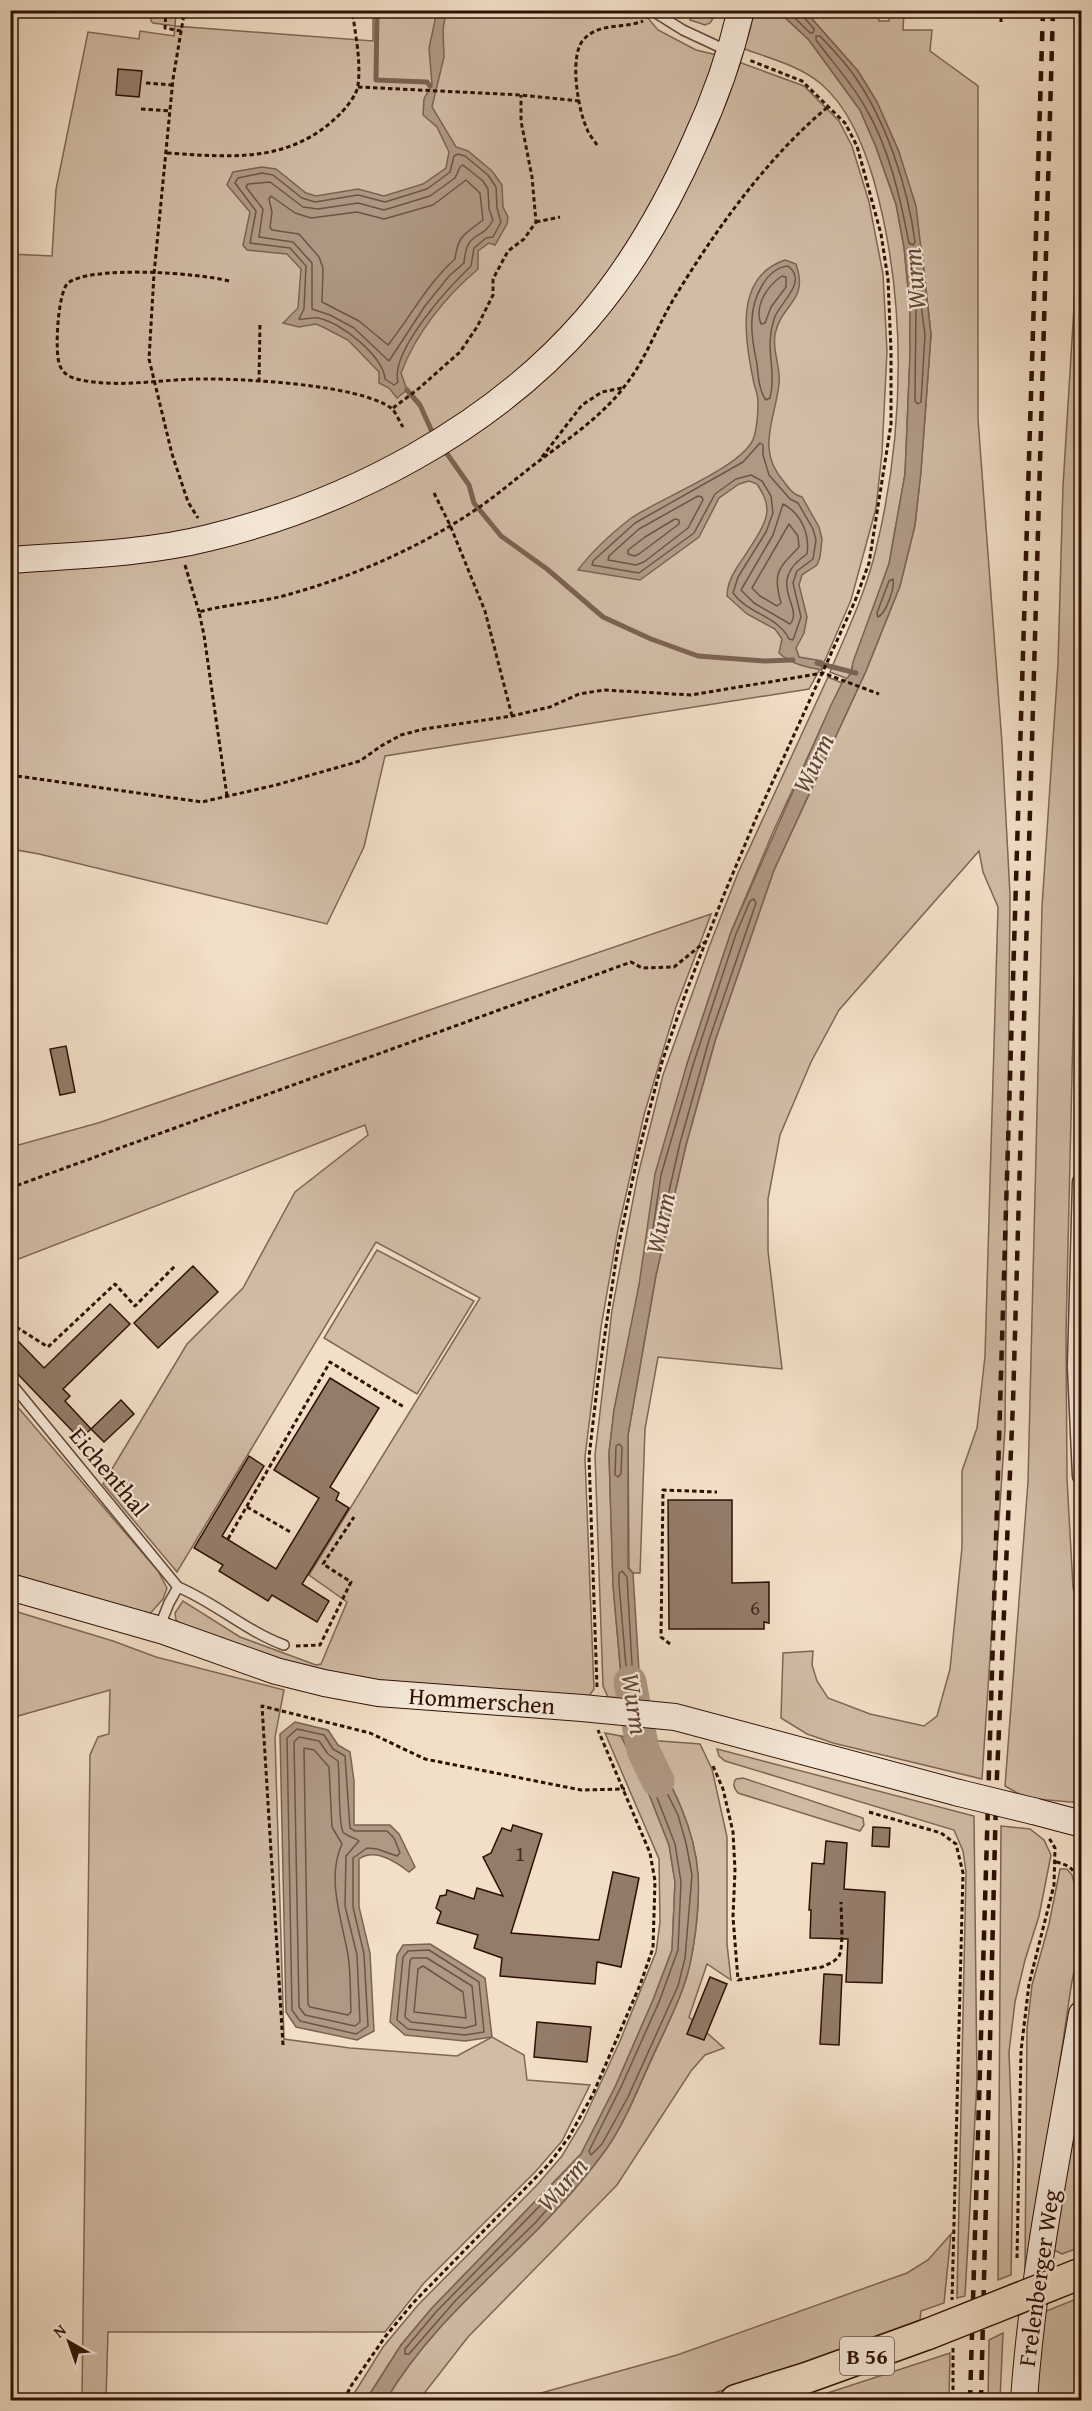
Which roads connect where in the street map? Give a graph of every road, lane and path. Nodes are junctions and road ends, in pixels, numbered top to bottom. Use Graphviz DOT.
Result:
graph roads {
  1 [pos="166,10"];
  2 [pos="188,10"];
  3 [pos="741,10"];
  4 [pos="944,10"];
  5 [pos="1001,10"];
  6 [pos="653,13"];
  7 [pos="353,16"];
  8 [pos="944,16"];
  9 [pos="1001,23"];
  10 [pos="181,31"];
  11 [pos="731,52"];
  12 [pos="146,82"];
  13 [pos="173,85"];
  14 [pos="358,87"];
  15 [pos="521,95"];
  16 [pos="579,101"];
  17 [pos="829,106"];
  18 [pos="141,109"];
  19 [pos="171,111"];
  20 [pos="597,145"];
  21 [pos="167,153"];
  22 [pos="560,218"];
  23 [pos="536,222"];
  24 [pos="154,274"];
  25 [pos="229,281"];
  26 [pos="260,322"];
  27 [pos="153,381"];
  28 [pos="259,382"];
  29 [pos="624,388"];
  30 [pos="392,409"];
  31 [pos="403,427"];
  32 [pos="539,461"];
  33 [pos="434,494"];
  34 [pos="450,525"];
  35 [pos="209,538"];
  36 [pos="180,544"];
  37 [pos="10,560"];
  38 [pos="199,612"];
  39 [pos="823,673"];
  40 [pos="879,694"];
  41 [pos="512,716"];
  42 [pos="10,775"];
  43 [pos="227,796"];
  44 [pos="706,941"];
  45 [pos="1082,1182"];
  46 [pos="10,1188"];
  47 [pos="175,1266"];
  48 [pos="10,1323"];
  49 [pos="10,1382"];
  50 [pos="404,1407"];
  51 [pos="1082,1476"];
  52 [pos="717,1492"];
  53 [pos="247,1507"];
  54 [pos="354,1517"];
  55 [pos="292,1533"];
  56 [pos="228,1539"];
  57 [pos="10,1587"];
  58 [pos="178,1587"];
  59 [pos="158,1630"];
  60 [pos="670,1644"];
  61 [pos="284,1645"];
  62 [pos="598,1709"];
  63 [pos="713,1766"];
  64 [pos="625,1789"];
  65 [pos="869,1812"];
  66 [pos="1082,1824"];
  67 [pos="1046,1834"];
  68 [pos="1056,1862"];
  69 [pos="1082,1890"];
  70 [pos="841,1902"];
  71 [pos="1082,2014"];
  72 [pos="283,2045"];
  73 [pos="1016,2268"];
  74 [pos="1082,2273"];
  75 [pos="952,2308"];
  76 [pos="940,2338"];
  77 [pos="344,2400"];
  78 [pos="736,2400"];
  79 [pos="953,2400"];
  80 [pos="1024,2400"];
  1 -- 10 [label="path"];
  2 -- 10 [label="path"];
  3 -- 11 [label="main road"];
  4 -- 8 [label="path"];
  5 -- 9 [label="path"];
  6 -- 11 [label="lane"];
  6 -- 16 [label="path"];
  7 -- 14 [label="path"];
  10 -- 13 [label="path"];
  11 -- 17 [label="path"];
  11 -- 35 [label="main road"];
  12 -- 13 [label="path"];
  13 -- 19 [label="path"];
  14 -- 15 [label="path"];
  14 -- 21 [label="path"];
  15 -- 16 [label="path"];
  15 -- 23 [label="path"];
  16 -- 20 [label="path"];
  17 -- 29 [label="path"];
  17 -- 39 [label="path"];
  18 -- 19 [label="path"];
  19 -- 21 [label="path"];
  21 -- 24 [label="path"];
  22 -- 23 [label="path"];
  23 -- 30 [label="path"];
  24 -- 25 [label="path"];
  24 -- 27 [label="path"];
  24 -- 27 [label="path"];
  26 -- 28 [label="path"];
  27 -- 28 [label="path"];
  27 -- 35 [label="path"];
  28 -- 30 [label="path"];
  29 -- 32 [label="path"];
  29 -- 32 [label="path"];
  30 -- 31 [label="path"];
  32 -- 34 [label="path"];
  33 -- 34 [label="path"];
  34 -- 38 [label="path"];
  34 -- 41 [label="path"];
  35 -- 36 [label="main road"];
  36 -- 37 [label="main road"];
  36 -- 38 [label="path"];
  38 -- 43 [label="path"];
  39 -- 40 [label="path"];
  39 -- 41 [label="path"];
  39 -- 44 [label="path"];
  41 -- 43 [label="path"];
  42 -- 43 [label="path"];
  44 -- 46 [label="path"];
  44 -- 62 [label="path"];
  45 -- 51 [label="street"];
  47 -- 48 [label="path"];
  49 -- 58 [label="lane, Eichenthal"];
  50 -- 53 [label="path"];
  52 -- 60 [label="path"];
  53 -- 55 [label="path"];
  53 -- 56 [label="path"];
  54 -- 61 [label="path"];
  57 -- 59 [label="main road, Hommerschen"];
  58 -- 59 [label="lane"];
  58 -- 61 [label="lane, Eichenthal"];
  59 -- 62 [label="main road, Hommerschen"];
  62 -- 64 [label="path"];
  62 -- 66 [label="main road, Hommerschen, bridge"];
  63 -- 70 [label="path"];
  64 -- 72 [label="path"];
  64 -- 77 [label="path"];
  65 -- 75 [label="path"];
  67 -- 68 [label="path"];
  68 -- 69 [label="path"];
  68 -- 73 [label="path"];
  71 -- 80 [label="main road, Frelenberger Weg"];
  74 -- 76 [label="highway, B 56, bridge"];
  76 -- 78 [label="highway, B 56"];
  76 -- 79 [label="path"];
}
